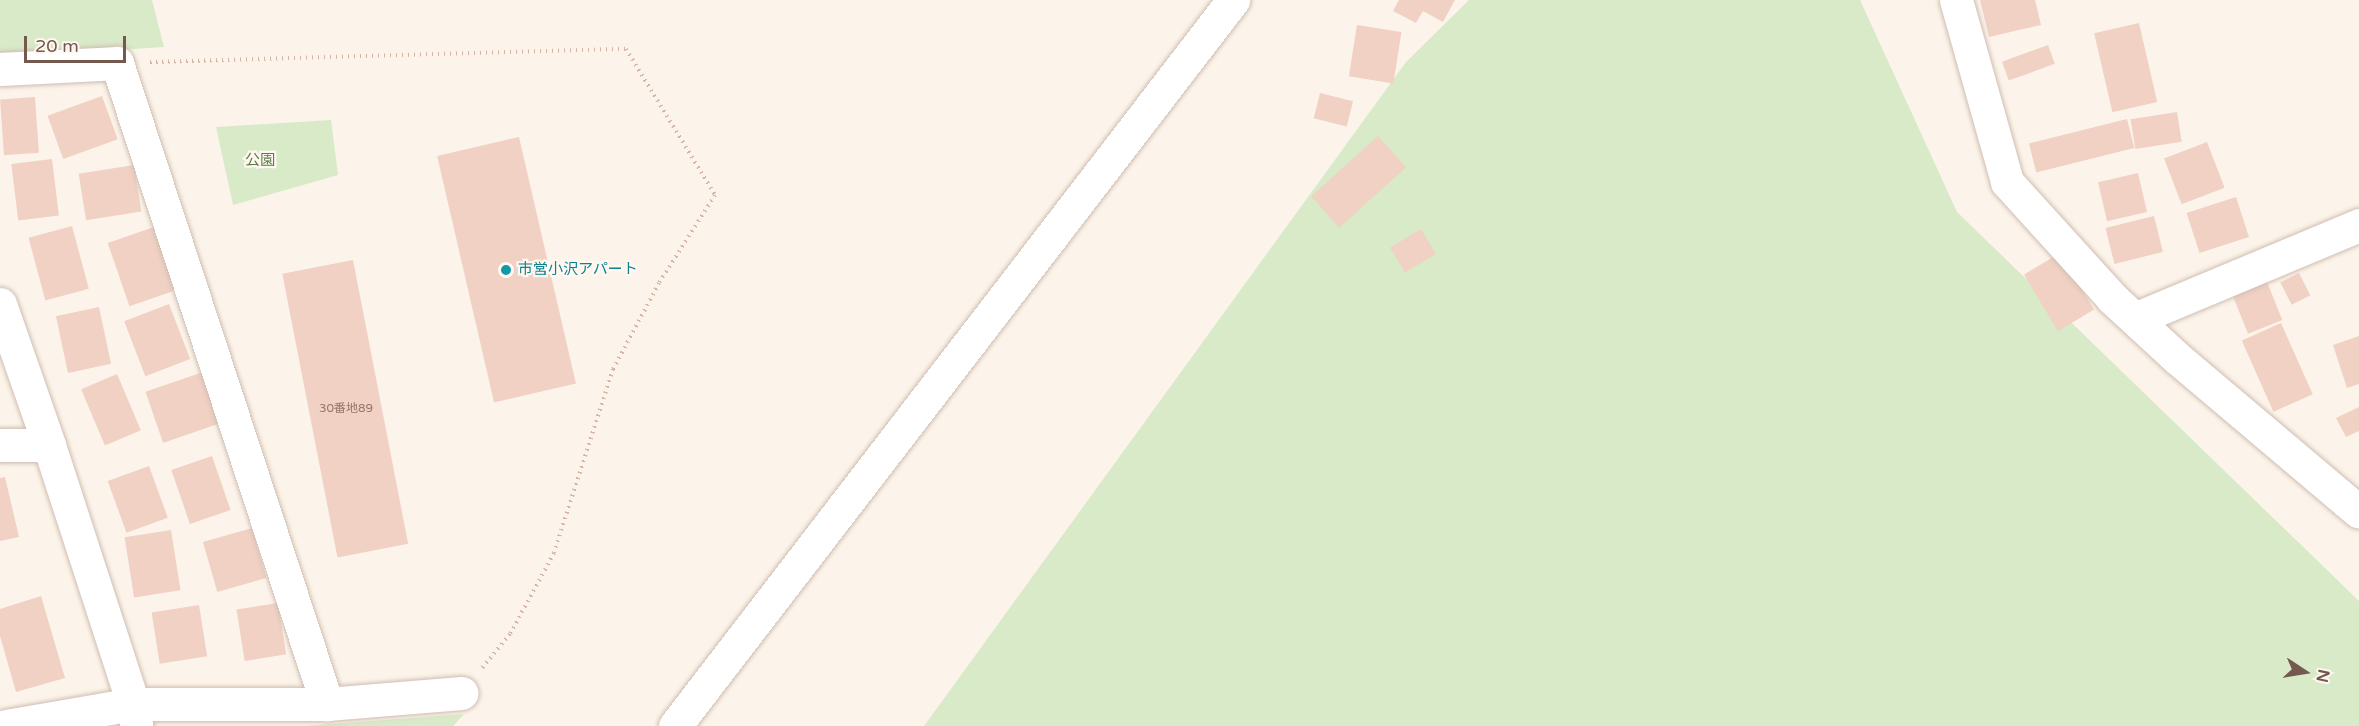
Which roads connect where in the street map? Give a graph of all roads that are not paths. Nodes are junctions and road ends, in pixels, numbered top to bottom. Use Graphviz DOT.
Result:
graph roads {
  1 [pos="1233,0"];
  2 [pos="1956,0"];
  3 [pos="0,69"];
  4 [pos="2359,225"];
  5 [pos="0,303"];
  6 [pos="2137,318"];
  7 [pos="0,445"];
  8 [pos="49,445"];
  9 [pos="2359,512"];
  10 [pos="462,693"];
  11 [pos="327,704"];
  12 [pos="134,715"];
  13 [pos="6,726"];
  14 [pos="675,726"];
  1 -- 14 [label="street"];
  2 -- 6 [label="street"];
  3 -- 11 [label="street"];
  4 -- 6 [label="street"];
  5 -- 8 [label="street"];
  6 -- 9 [label="street"];
  7 -- 8 [label="street"];
  8 -- 12 [label="street"];
  10 -- 11 [label="street"];
  11 -- 12 [label="street"];
  12 -- 13 [label="street"];
}
